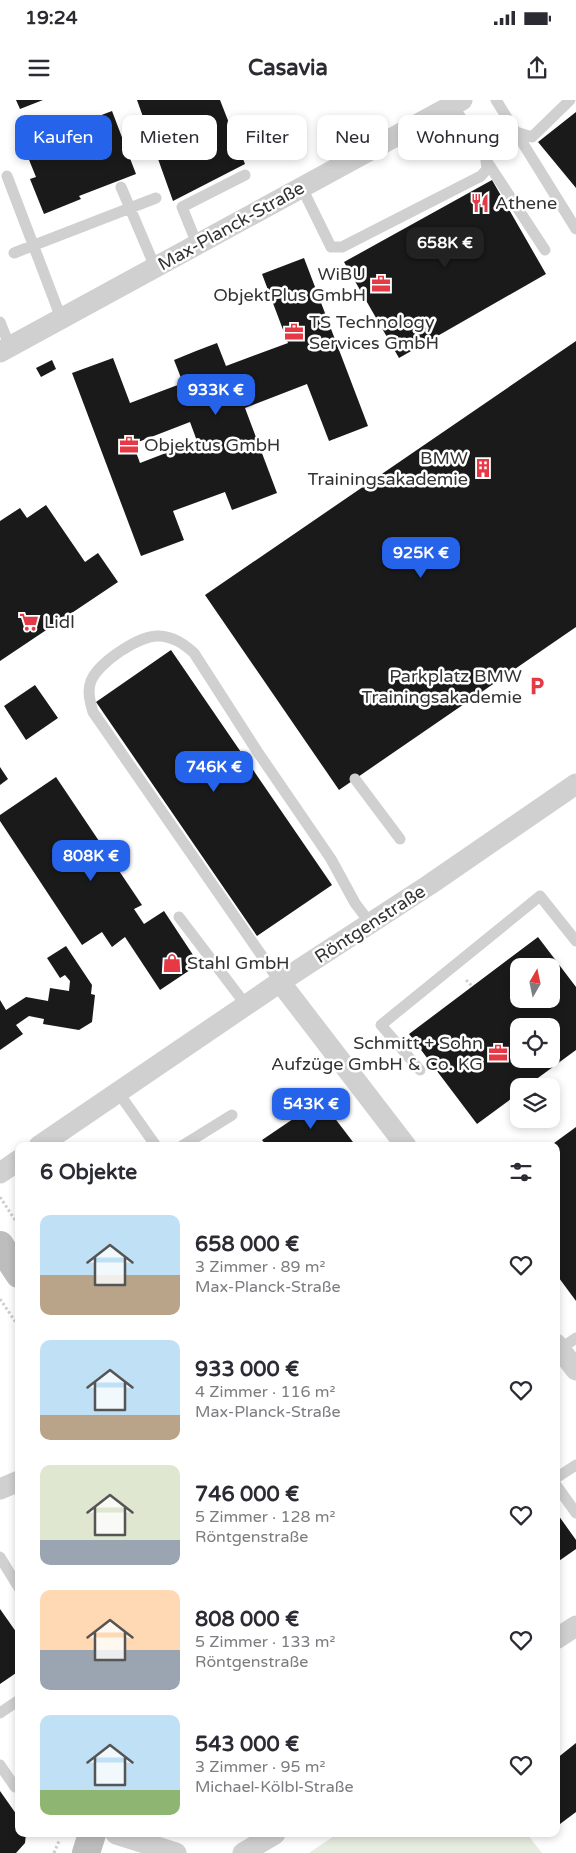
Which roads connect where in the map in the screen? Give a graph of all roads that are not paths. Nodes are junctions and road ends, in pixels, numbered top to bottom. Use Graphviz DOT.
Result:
graph roads {
  1 [pos="496,100"];
  2 [pos="570,100"];
  3 [pos="457,103"];
  4 [pos="464,115"];
  5 [pos="505,115"];
  6 [pos="518,133"];
  7 [pos="518,135"];
  8 [pos="486,160"];
  9 [pos="6,176"];
  10 [pos="245,176"];
  11 [pos="121,187"];
  12 [pos="302,188"];
  13 [pos="156,198"];
  14 [pos="130,208"];
  15 [pos="576,229"];
  16 [pos="197,244"];
  17 [pos="34,246"];
  18 [pos="545,250"];
  19 [pos="14,253"];
  20 [pos="155,267"];
  21 [pos="61,318"];
  22 [pos="0,322"];
  23 [pos="5,349"];
  24 [pos="355,779"];
  25 [pos="576,784"];
  26 [pos="400,838"];
  27 [pos="179,917"];
  28 [pos="370,924"];
  29 [pos="576,941"];
  30 [pos="280,982"];
  31 [pos="246,1005"];
  32 [pos="420,1070"];
  33 [pos="118,1092"];
  34 [pos="232,1115"];
  35 [pos="45,1142"];
  36 [pos="153,1142"];
  37 [pos="188,1142"];
  38 [pos="403,1142"];
  39 [pos="15,1163"];
  40 [pos="0,1173"];
  41 [pos="0,1246"];
  42 [pos="15,1268"];
  43 [pos="564,1344"];
  44 [pos="576,1370"];
  45 [pos="576,1465"];
  46 [pos="560,1475"];
  47 [pos="15,1483"];
  48 [pos="0,1489"];
  49 [pos="560,1491"];
  50 [pos="576,1513"];
  51 [pos="0,1557"];
  52 [pos="15,1581"];
  53 [pos="576,1626"];
  54 [pos="560,1636"];
  55 [pos="15,1703"];
  56 [pos="0,1713"];
  57 [pos="0,1766"];
  58 [pos="15,1787"];
  59 [pos="91,1837"];
  60 [pos="125,1837"];
  61 [pos="271,1837"];
  62 [pos="86,1853"];
  63 [pos="176,1853"];
  64 [pos="243,1853"];
  1 -- 5 [label="lane"];
  2 -- 6 [label="lane"];
  3 -- 4 [label="lane"];
  3 -- 12 [label="street, Max-Planck-Straße"];
  7 -- 15 [label="lane"];
  8 -- 12 [label="lane"];
  8 -- 18 [label="lane"];
  9 -- 17 [label="lane"];
  10 -- 16 [label="lane"];
  11 -- 14 [label="lane"];
  12 -- 16 [label="street, Max-Planck-Straße"];
  13 -- 14 [label="lane"];
  14 -- 17 [label="lane"];
  14 -- 20 [label="lane"];
  16 -- 20 [label="street, Max-Planck-Straße"];
  17 -- 19 [label="lane"];
  17 -- 21 [label="lane"];
  20 -- 21 [label="street, Max-Planck-Straße"];
  21 -- 23 [label="street, Max-Planck-Straße"];
  22 -- 23 [label="lane"];
  24 -- 26 [label="lane"];
  25 -- 28 [label="street, Röntgenstraße"];
  27 -- 31 [label="lane"];
  28 -- 30 [label="street, Röntgenstraße"];
  28 -- 30 [label="lane"];
  29 -- 32 [label="lane"];
  30 -- 31 [label="street, Röntgenstraße"];
  30 -- 38 [label="street"];
  31 -- 33 [label="street, Röntgenstraße"];
  33 -- 35 [label="street, Röntgenstraße"];
  33 -- 36 [label="lane"];
  34 -- 37 [label="lane"];
  39 -- 40 [label="street"];
  41 -- 42 [label="main road"];
  43 -- 44 [label="street"];
  45 -- 46 [label="lane"];
  47 -- 48 [label="street"];
  49 -- 50 [label="lane"];
  51 -- 52 [label="lane"];
  53 -- 54 [label="street"];
  55 -- 56 [label="lane"];
  57 -- 58 [label="lane"];
  59 -- 62 [label="main road"];
  60 -- 63 [label="street"];
  61 -- 64 [label="street"];
}
